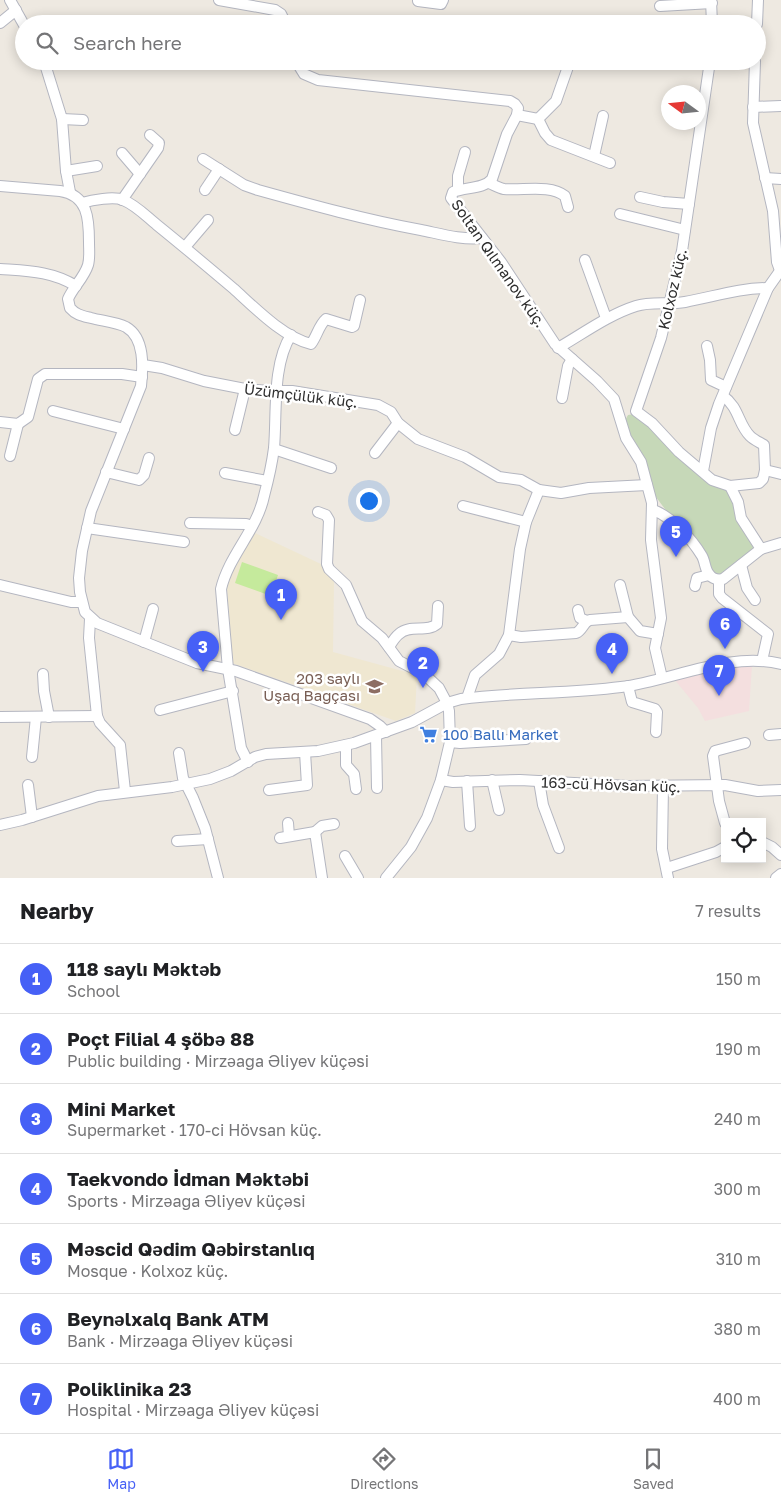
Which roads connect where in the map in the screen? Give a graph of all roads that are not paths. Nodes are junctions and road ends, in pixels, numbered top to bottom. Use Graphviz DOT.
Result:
graph roads {
  1 [pos="10,0"];
  2 [pos="219,0"];
  3 [pos="444,0"];
  4 [pos="758,0"];
  5 [pos="418,1"];
  6 [pos="711,2"];
  7 [pos="660,6"];
  8 [pos="16,10"];
  9 [pos="19,15"];
  10 [pos="282,15"];
  11 [pos="712,15"];
  12 [pos="757,15"];
  13 [pos="0,23"];
  14 [pos="50,70"];
  15 [pos="302,70"];
  16 [pos="564,70"];
  17 [pos="709,70"];
  18 [pos="755,70"];
  19 [pos="781,106"];
  20 [pos="753,108"];
  21 [pos="517,114"];
  22 [pos="604,116"];
  23 [pos="62,119"];
  24 [pos="538,119"];
  25 [pos="83,120"];
  26 [pos="150,135"];
  27 [pos="465,152"];
  28 [pos="122,153"];
  29 [pos="594,156"];
  30 [pos="203,159"];
  31 [pos="610,163"];
  32 [pos="97,166"];
  33 [pos="219,169"];
  34 [pos="66,171"];
  35 [pos="140,174"];
  36 [pos="765,178"];
  37 [pos="781,179"];
  38 [pos="489,183"];
  39 [pos="0,186"];
  40 [pos="205,190"];
  41 [pos="458,190"];
  42 [pos="70,192"];
  43 [pos="640,197"];
  44 [pos="122,200"];
  45 [pos="82,203"];
  46 [pos="689,204"];
  47 [pos="568,207"];
  48 [pos="620,214"];
  49 [pos="208,220"];
  50 [pos="685,230"];
  51 [pos="482,238"];
  52 [pos="185,247"];
  53 [pos="585,260"];
  54 [pos="780,267"];
  55 [pos="0,270"];
  56 [pos="76,286"];
  57 [pos="768,288"];
  58 [pos="360,300"];
  59 [pos="670,303"];
  60 [pos="606,318"];
  61 [pos="291,335"];
  62 [pos="707,346"];
  63 [pos="558,348"];
  64 [pos="572,359"];
  65 [pos="143,365"];
  66 [pos="142,377"];
  67 [pos="245,389"];
  68 [pos="278,390"];
  69 [pos="724,391"];
  70 [pos="562,398"];
  71 [pos="53,411"];
  72 [pos="636,411"];
  73 [pos="619,413"];
  74 [pos="0,422"];
  75 [pos="398,423"];
  76 [pos="18,424"];
  77 [pos="124,429"];
  78 [pos="235,430"];
  79 [pos="274,449"];
  80 [pos="374,453"];
  81 [pos="10,456"];
  82 [pos="149,458"];
  83 [pos="331,468"];
  84 [pos="765,470"];
  85 [pos="703,471"];
  86 [pos="106,472"];
  87 [pos="225,473"];
  88 [pos="781,474"];
  89 [pos="267,482"];
  90 [pos="646,484"];
  91 [pos="730,486"];
  92 [pos="539,490"];
  93 [pos="463,506"];
  94 [pos="652,510"];
  95 [pos="318,512"];
  96 [pos="526,522"];
  97 [pos="190,523"];
  98 [pos="252,526"];
  99 [pos="87,528"];
  100 [pos="184,542"];
  101 [pos="780,546"];
  102 [pos="761,549"];
  103 [pos="741,565"];
  104 [pos="709,575"];
  105 [pos="719,580"];
  106 [pos="0,585"];
  107 [pos="620,585"];
  108 [pos="694,586"];
  109 [pos="755,600"];
  110 [pos="82,602"];
  111 [pos="438,606"];
  112 [pos="153,609"];
  113 [pos="578,610"];
  114 [pos="628,617"];
  115 [pos="90,619"];
  116 [pos="586,621"];
  117 [pos="658,634"];
  118 [pos="509,635"];
  119 [pos="144,642"];
  120 [pos="389,646"];
  121 [pos="762,661"];
  122 [pos="781,664"];
  123 [pos="228,669"];
  124 [pos="43,674"];
  125 [pos="662,678"];
  126 [pos="628,686"];
  127 [pos="233,691"];
  128 [pos="467,698"];
  129 [pos="447,704"];
  130 [pos="160,710"];
  131 [pos="97,716"];
  132 [pos="0,717"];
  133 [pos="36,717"];
  134 [pos="49,717"];
  135 [pos="656,732"];
  136 [pos="381,734"];
  137 [pos="781,734"];
  138 [pos="769,735"];
  139 [pos="526,739"];
  140 [pos="450,742"];
  141 [pos="745,743"];
  142 [pos="346,745"];
  143 [pos="305,752"];
  144 [pos="179,753"];
  145 [pos="32,758"];
  146 [pos="248,762"];
  147 [pos="441,780"];
  148 [pos="492,780"];
  149 [pos="539,781"];
  150 [pos="467,782"];
  151 [pos="28,785"];
  152 [pos="186,785"];
  153 [pos="663,786"];
  154 [pos="718,786"];
  155 [pos="377,788"];
  156 [pos="356,789"];
  157 [pos="269,790"];
  158 [pos="781,790"];
  159 [pos="125,792"];
  160 [pos="499,810"];
  161 [pos="32,817"];
  162 [pos="724,818"];
  163 [pos="288,823"];
  164 [pos="334,824"];
  165 [pos="0,825"];
  166 [pos="470,826"];
  167 [pos="315,832"];
  168 [pos="208,839"];
  169 [pos="177,841"];
  170 [pos="766,844"];
  171 [pos="558,848"];
  172 [pos="721,849"];
  173 [pos="781,855"];
  174 [pos="345,856"];
  175 [pos="668,873"];
  176 [pos="781,874"];
  177 [pos="218,878"];
  178 [pos="322,878"];
  179 [pos="358,878"];
  180 [pos="386,878"];
  181 [pos="776,878"];
  1 -- 8 [label="street"];
  2 -- 10 [label="street"];
  3 -- 5 [label="street"];
  4 -- 12 [label="street"];
  6 -- 7 [label="street"];
  6 -- 11 [label="street"];
  8 -- 9 [label="street"];
  8 -- 13 [label="street"];
  14 -- 23 [label="street"];
  15 -- 21 [label="street"];
  16 -- 24 [label="street"];
  17 -- 46 [label="street, Kolxoz küç."];
  18 -- 20 [label="street"];
  19 -- 20 [label="street"];
  20 -- 36 [label="street"];
  21 -- 24 [label="street"];
  21 -- 38 [label="street"];
  22 -- 29 [label="street"];
  23 -- 25 [label="street"];
  23 -- 34 [label="street"];
  24 -- 29 [label="street"];
  26 -- 35 [label="street"];
  27 -- 41 [label="street"];
  28 -- 35 [label="street"];
  29 -- 31 [label="street"];
  30 -- 33 [label="street"];
  32 -- 34 [label="street"];
  33 -- 40 [label="street"];
  33 -- 51 [label="street"];
  34 -- 42 [label="street"];
  35 -- 44 [label="street"];
  36 -- 37 [label="street"];
  36 -- 54 [label="street"];
  38 -- 41 [label="street, Soltan Qılmanov küç."];
  38 -- 47 [label="street"];
  39 -- 42 [label="street"];
  41 -- 51 [label="street, Soltan Qılmanov küç."];
  42 -- 45 [label="street"];
  43 -- 46 [label="street"];
  44 -- 45 [label="street"];
  44 -- 52 [label="street"];
  45 -- 56 [label="street"];
  46 -- 50 [label="street, Kolxoz küç."];
  48 -- 50 [label="street"];
  49 -- 52 [label="street"];
  50 -- 59 [label="street, Kolxoz küç."];
  51 -- 63 [label="street, Soltan Qılmanov küç."];
  52 -- 61 [label="street"];
  53 -- 60 [label="street"];
  54 -- 57 [label="street"];
  55 -- 56 [label="street"];
  56 -- 65 [label="street"];
  57 -- 59 [label="street"];
  57 -- 69 [label="street"];
  58 -- 61 [label="street"];
  59 -- 60 [label="street"];
  59 -- 72 [label="street, Kolxoz küç."];
  60 -- 63 [label="street"];
  61 -- 68 [label="street"];
  62 -- 69 [label="street"];
  63 -- 64 [label="street, Soltan Qılmanov küç."];
  64 -- 70 [label="street"];
  64 -- 73 [label="street, Soltan Qılmanov küç."];
  65 -- 66 [label="street"];
  65 -- 67 [label="street, Üzümçülük küç."];
  66 -- 76 [label="street"];
  66 -- 77 [label="street"];
  67 -- 68 [label="street, Üzümçülük küç."];
  67 -- 78 [label="street"];
  68 -- 75 [label="street, Üzümçülük küç."];
  68 -- 79 [label="street"];
  69 -- 84 [label="street"];
  69 -- 85 [label="street"];
  71 -- 77 [label="street"];
  72 -- 73 [label="street"];
  72 -- 85 [label="street"];
  73 -- 90 [label="street, Soltan Qılmanov küç."];
  74 -- 76 [label="street"];
  75 -- 80 [label="street"];
  75 -- 92 [label="street, Üzümçülük küç."];
  76 -- 81 [label="street"];
  77 -- 86 [label="street"];
  79 -- 83 [label="street"];
  79 -- 89 [label="street"];
  82 -- 86 [label="street"];
  84 -- 88 [label="street"];
  84 -- 91 [label="street"];
  85 -- 91 [label="street"];
  86 -- 99 [label="street"];
  87 -- 89 [label="street"];
  89 -- 98 [label="street"];
  90 -- 92 [label="street, Üzümçülük küç."];
  90 -- 94 [label="street, Soltan Qılmanov küç."];
  91 -- 102 [label="street"];
  92 -- 96 [label="street"];
  93 -- 96 [label="street"];
  94 -- 104 [label="street"];
  94 -- 117 [label="street, Soltan Qılmanov küç."];
  95 -- 120 [label="street"];
  96 -- 118 [label="street"];
  97 -- 98 [label="street"];
  98 -- 123 [label="street"];
  99 -- 100 [label="street"];
  99 -- 110 [label="street"];
  101 -- 102 [label="street"];
  102 -- 103 [label="street"];
  103 -- 105 [label="street"];
  103 -- 109 [label="street"];
  104 -- 105 [label="street"];
  104 -- 108 [label="street"];
  105 -- 121 [label="street"];
  106 -- 110 [label="street"];
  107 -- 114 [label="street"];
  110 -- 115 [label="street"];
  111 -- 120 [label="street"];
  112 -- 119 [label="street"];
  113 -- 116 [label="street"];
  114 -- 116 [label="street"];
  114 -- 117 [label="street"];
  115 -- 119 [label="street"];
  115 -- 131 [label="street"];
  116 -- 118 [label="street"];
  117 -- 125 [label="street, Soltan Qılmanov küç."];
  118 -- 128 [label="street"];
  119 -- 123 [label="street"];
  120 -- 129 [label="street"];
  121 -- 122 [label="street"];
  121 -- 125 [label="street"];
  123 -- 127 [label="street"];
  123 -- 136 [label="street"];
  124 -- 134 [label="street"];
  125 -- 126 [label="street"];
  126 -- 128 [label="street"];
  126 -- 135 [label="street"];
  127 -- 130 [label="street"];
  127 -- 146 [label="street"];
  128 -- 129 [label="street"];
  129 -- 136 [label="street"];
  129 -- 140 [label="street"];
  131 -- 134 [label="street"];
  131 -- 159 [label="street"];
  132 -- 133 [label="street"];
  133 -- 134 [label="street"];
  133 -- 145 [label="street"];
  136 -- 142 [label="street"];
  136 -- 155 [label="street"];
  137 -- 138 [label="street"];
  139 -- 140 [label="street"];
  140 -- 147 [label="street"];
  141 -- 154 [label="street"];
  142 -- 143 [label="street"];
  142 -- 156 [label="street"];
  143 -- 146 [label="street"];
  143 -- 157 [label="street"];
  144 -- 152 [label="street"];
  146 -- 152 [label="street"];
  147 -- 150 [label="street, 163-cü Hövsan küç."];
  147 -- 180 [label="street"];
  148 -- 149 [label="street, 163-cü Hövsan küç."];
  148 -- 150 [label="street, 163-cü Hövsan küç."];
  148 -- 160 [label="street"];
  149 -- 153 [label="street, 163-cü Hövsan küç."];
  149 -- 171 [label="street"];
  150 -- 166 [label="street"];
  151 -- 161 [label="street"];
  152 -- 159 [label="street"];
  152 -- 168 [label="street"];
  153 -- 154 [label="street, 163-cü Hövsan küç."];
  153 -- 175 [label="street"];
  154 -- 158 [label="street, 163-cü Hövsan küç."];
  154 -- 162 [label="street"];
  159 -- 161 [label="street"];
  161 -- 165 [label="street"];
  163 -- 167 [label="street"];
  164 -- 167 [label="street"];
  167 -- 178 [label="street"];
  168 -- 169 [label="street"];
  168 -- 177 [label="street"];
  170 -- 173 [label="street"];
  172 -- 175 [label="street"];
  174 -- 179 [label="street"];
  176 -- 181 [label="street"];
}
